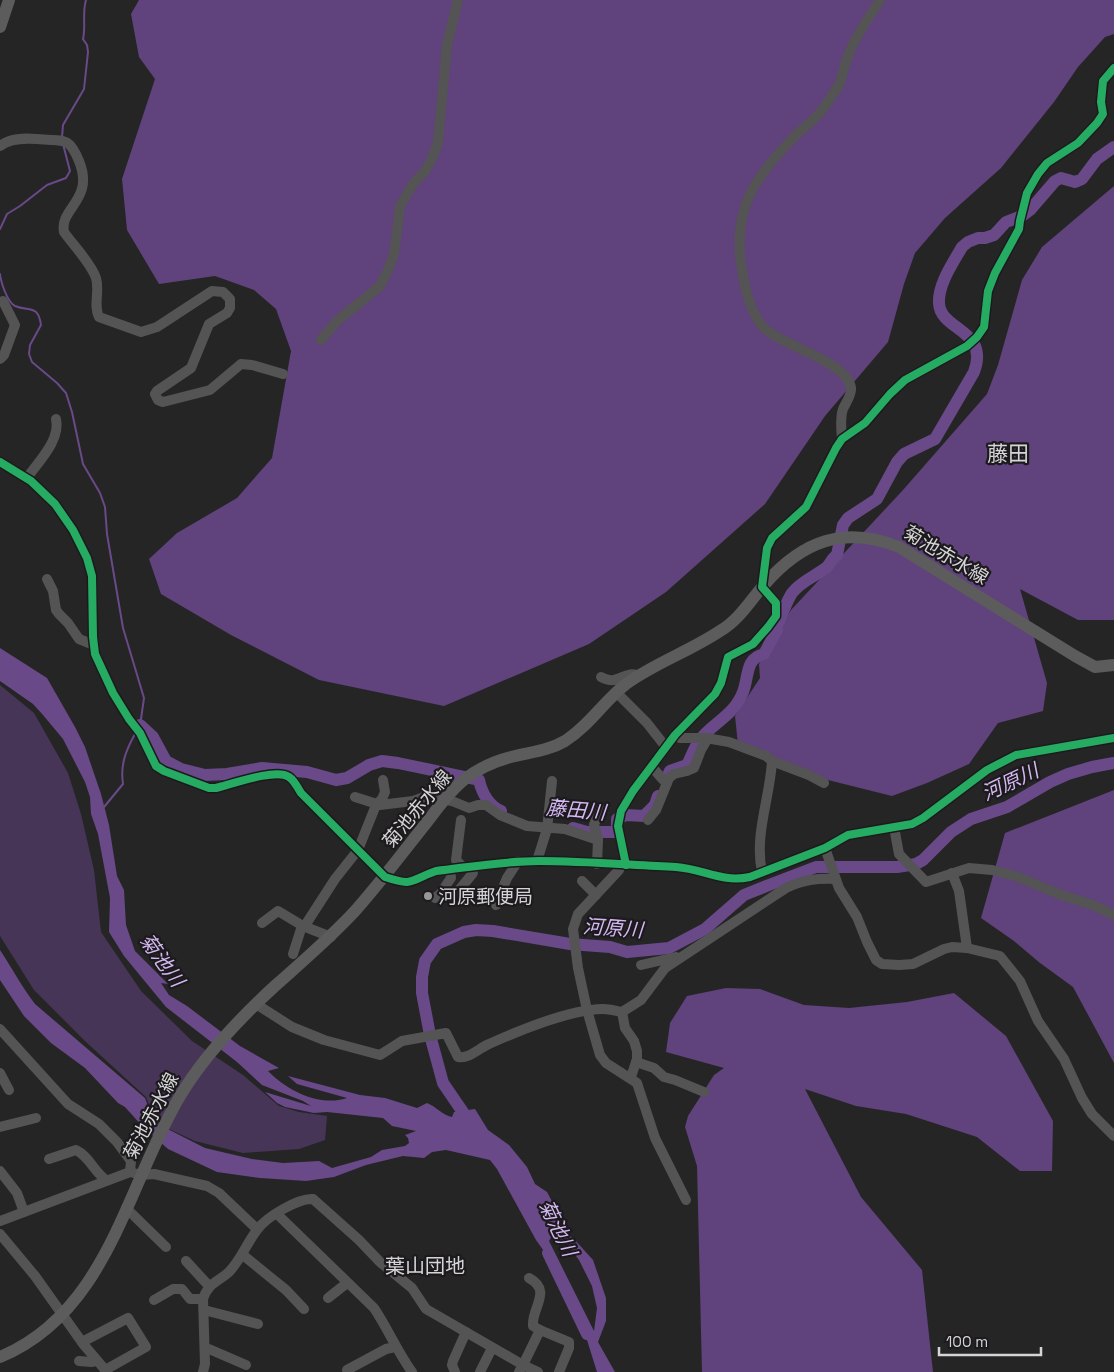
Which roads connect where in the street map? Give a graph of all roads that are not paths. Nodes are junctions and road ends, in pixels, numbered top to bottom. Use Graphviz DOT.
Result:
graph roads {
  1 [pos="9,0"];
  2 [pos="458,0"];
  3 [pos="880,0"];
  4 [pos="0,27"];
  5 [pos="1114,68"];
  6 [pos="0,146"];
  7 [pos="3,301"];
  8 [pos="320,340"];
  9 [pos="0,359"];
  10 [pos="282,374"];
  11 [pos="56,419"];
  12 [pos="842,439"];
  13 [pos="0,462"];
  14 [pos="27,478"];
  15 [pos="47,579"];
  16 [pos="762,587"];
  17 [pos="94,644"];
  18 [pos="1114,665"];
  19 [pos="640,676"];
  20 [pos="601,677"];
  21 [pos="616,692"];
  22 [pos="675,734"];
  23 [pos="708,738"];
  24 [pos="1114,738"];
  25 [pos="665,746"];
  26 [pos="772,761"];
  27 [pos="650,766"];
  28 [pos="383,780"];
  29 [pos="552,781"];
  30 [pos="666,783"];
  31 [pos="824,783"];
  32 [pos="355,797"];
  33 [pos="445,799"];
  34 [pos="376,805"];
  35 [pos="600,809"];
  36 [pos="461,820"];
  37 [pos="648,820"];
  38 [pos="894,827"];
  39 [pos="548,829"];
  40 [pos="598,840"];
  41 [pos="825,848"];
  42 [pos="358,850"];
  43 [pos="518,861"];
  44 [pos="537,861"];
  45 [pos="597,864"];
  46 [pos="623,865"];
  47 [pos="468,867"];
  48 [pos="450,869"];
  49 [pos="762,872"];
  50 [pos="952,873"];
  51 [pos="385,877"];
  52 [pos="835,879"];
  53 [pos="582,881"];
  54 [pos="455,895"];
  55 [pos="596,895"];
  56 [pos="435,898"];
  57 [pos="496,905"];
  58 [pos="1114,915"];
  59 [pos="262,923"];
  60 [pos="304,926"];
  61 [pos="331,937"];
  62 [pos="968,948"];
  63 [pos="293,954"];
  64 [pos="682,957"];
  65 [pos="642,964"];
  66 [pos="256,1004"];
  67 [pos="587,1010"];
  68 [pos="622,1012"];
  69 [pos="0,1029"];
  70 [pos="636,1062"];
  71 [pos="0,1073"];
  72 [pos="631,1077"];
  73 [pos="9,1090"];
  74 [pos="704,1092"];
  75 [pos="36,1118"];
  76 [pos="0,1128"];
  77 [pos="1114,1136"];
  78 [pos="49,1159"];
  79 [pos="0,1171"];
  80 [pos="135,1173"];
  81 [pos="106,1180"];
  82 [pos="686,1200"];
  83 [pos="126,1208"];
  84 [pos="24,1212"];
  85 [pos="277,1214"];
  86 [pos="0,1220"];
  87 [pos="257,1229"];
  88 [pos="0,1234"];
  89 [pos="166,1248"];
  90 [pos="243,1255"];
  91 [pos="186,1261"];
  92 [pos="529,1278"];
  93 [pos="347,1283"];
  94 [pos="209,1286"];
  95 [pos="328,1298"];
  96 [pos="203,1299"];
  97 [pos="154,1300"];
  98 [pos="304,1309"];
  99 [pos="204,1310"];
  100 [pos="63,1314"];
  101 [pos="258,1324"];
  102 [pos="540,1330"];
  103 [pos="466,1332"];
  104 [pos="82,1342"];
  105 [pos="395,1346"];
  106 [pos="492,1348"];
  107 [pos="205,1350"];
  108 [pos="0,1357"];
  109 [pos="97,1360"];
  110 [pos="80,1361"];
  111 [pos="246,1365"];
  112 [pos="521,1368"];
  113 [pos="347,1370"];
  114 [pos="106,1371"];
  115 [pos="203,1372"];
  116 [pos="412,1372"];
  117 [pos="455,1372"];
  118 [pos="480,1372"];
  119 [pos="538,1372"];
  120 [pos="559,1372"];
  1 -- 4 [label="main road"];
  2 -- 8 [label="street"];
  3 -- 12 [label="street"];
  5 -- 12 [label="street"];
  6 -- 10 [label="street"];
  7 -- 9 [label="street"];
  11 -- 14 [label="street"];
  12 -- 16 [label="street"];
  13 -- 14 [label="street"];
  14 -- 17 [label="street"];
  15 -- 17 [label="street"];
  16 -- 18 [label="main road, 菊池赤水線"];
  16 -- 19 [label="main road, 菊池赤水線"];
  16 -- 22 [label="street"];
  17 -- 42 [label="street"];
  19 -- 20 [label="street"];
  19 -- 21 [label="main road, 菊池赤水線"];
  21 -- 25 [label="street"];
  21 -- 33 [label="main road, 菊池赤水線"];
  22 -- 23 [label="street"];
  22 -- 25 [label="street"];
  23 -- 26 [label="street"];
  23 -- 30 [label="street"];
  24 -- 38 [label="street"];
  25 -- 27 [label="street"];
  26 -- 31 [label="street"];
  26 -- 49 [label="street"];
  27 -- 30 [label="street"];
  27 -- 46 [label="street"];
  28 -- 34 [label="street"];
  29 -- 39 [label="street"];
  30 -- 37 [label="street"];
  32 -- 34 [label="street"];
  33 -- 34 [label="street"];
  33 -- 39 [label="street"];
  33 -- 51 [label="main road, 菊池赤水線"];
  34 -- 42 [label="street"];
  35 -- 40 [label="street"];
  36 -- 47 [label="street"];
  38 -- 41 [label="street"];
  38 -- 50 [label="street"];
  39 -- 40 [label="street"];
  39 -- 44 [label="street"];
  40 -- 45 [label="street"];
  41 -- 49 [label="street"];
  41 -- 52 [label="street"];
  42 -- 51 [label="street"];
  42 -- 60 [label="street"];
  43 -- 44 [label="street"];
  43 -- 47 [label="street"];
  43 -- 57 [label="street"];
  44 -- 45 [label="street"];
  45 -- 46 [label="street"];
  46 -- 49 [label="street"];
  46 -- 55 [label="street"];
  47 -- 48 [label="street"];
  47 -- 54 [label="street"];
  48 -- 51 [label="street"];
  48 -- 56 [label="street"];
  50 -- 58 [label="street"];
  50 -- 62 [label="street"];
  51 -- 61 [label="main road, 菊池赤水線"];
  52 -- 62 [label="street"];
  52 -- 64 [label="street"];
  53 -- 55 [label="street"];
  55 -- 67 [label="street"];
  59 -- 60 [label="street"];
  60 -- 61 [label="street"];
  60 -- 63 [label="street"];
  61 -- 66 [label="main road, 菊池赤水線"];
  62 -- 77 [label="street"];
  64 -- 65 [label="street"];
  64 -- 68 [label="street"];
  66 -- 67 [label="street"];
  66 -- 80 [label="main road, 菊池赤水線"];
  67 -- 68 [label="street"];
  67 -- 72 [label="street"];
  68 -- 70 [label="street"];
  69 -- 80 [label="street"];
  70 -- 72 [label="street"];
  70 -- 74 [label="street"];
  71 -- 73 [label="street"];
  72 -- 82 [label="street"];
  75 -- 76 [label="street"];
  78 -- 81 [label="street"];
  79 -- 84 [label="street"];
  80 -- 81 [label="street"];
  80 -- 83 [label="main road, 菊池赤水線"];
  80 -- 87 [label="street"];
  81 -- 84 [label="street"];
  83 -- 89 [label="street"];
  83 -- 100 [label="main road, 菊池赤水線"];
  84 -- 86 [label="street"];
  85 -- 87 [label="street"];
  85 -- 93 [label="street"];
  85 -- 103 [label="street"];
  87 -- 90 [label="street"];
  88 -- 100 [label="street"];
  90 -- 94 [label="street"];
  90 -- 98 [label="street"];
  91 -- 94 [label="street"];
  92 -- 102 [label="street"];
  93 -- 95 [label="street"];
  93 -- 105 [label="street"];
  94 -- 96 [label="street"];
  96 -- 97 [label="street"];
  96 -- 99 [label="street"];
  99 -- 101 [label="street"];
  99 -- 107 [label="street"];
  100 -- 104 [label="street"];
  100 -- 108 [label="main road, 菊池赤水線"];
  102 -- 112 [label="street"];
  102 -- 120 [label="street"];
  103 -- 106 [label="street"];
  103 -- 117 [label="street"];
  104 -- 109 [label="street"];
  104 -- 114 [label="street"];
  105 -- 113 [label="street"];
  105 -- 116 [label="street"];
  106 -- 112 [label="street"];
  106 -- 118 [label="street"];
  107 -- 111 [label="street"];
  107 -- 115 [label="street"];
  109 -- 110 [label="street"];
  109 -- 114 [label="street"];
  112 -- 119 [label="street"];
}
